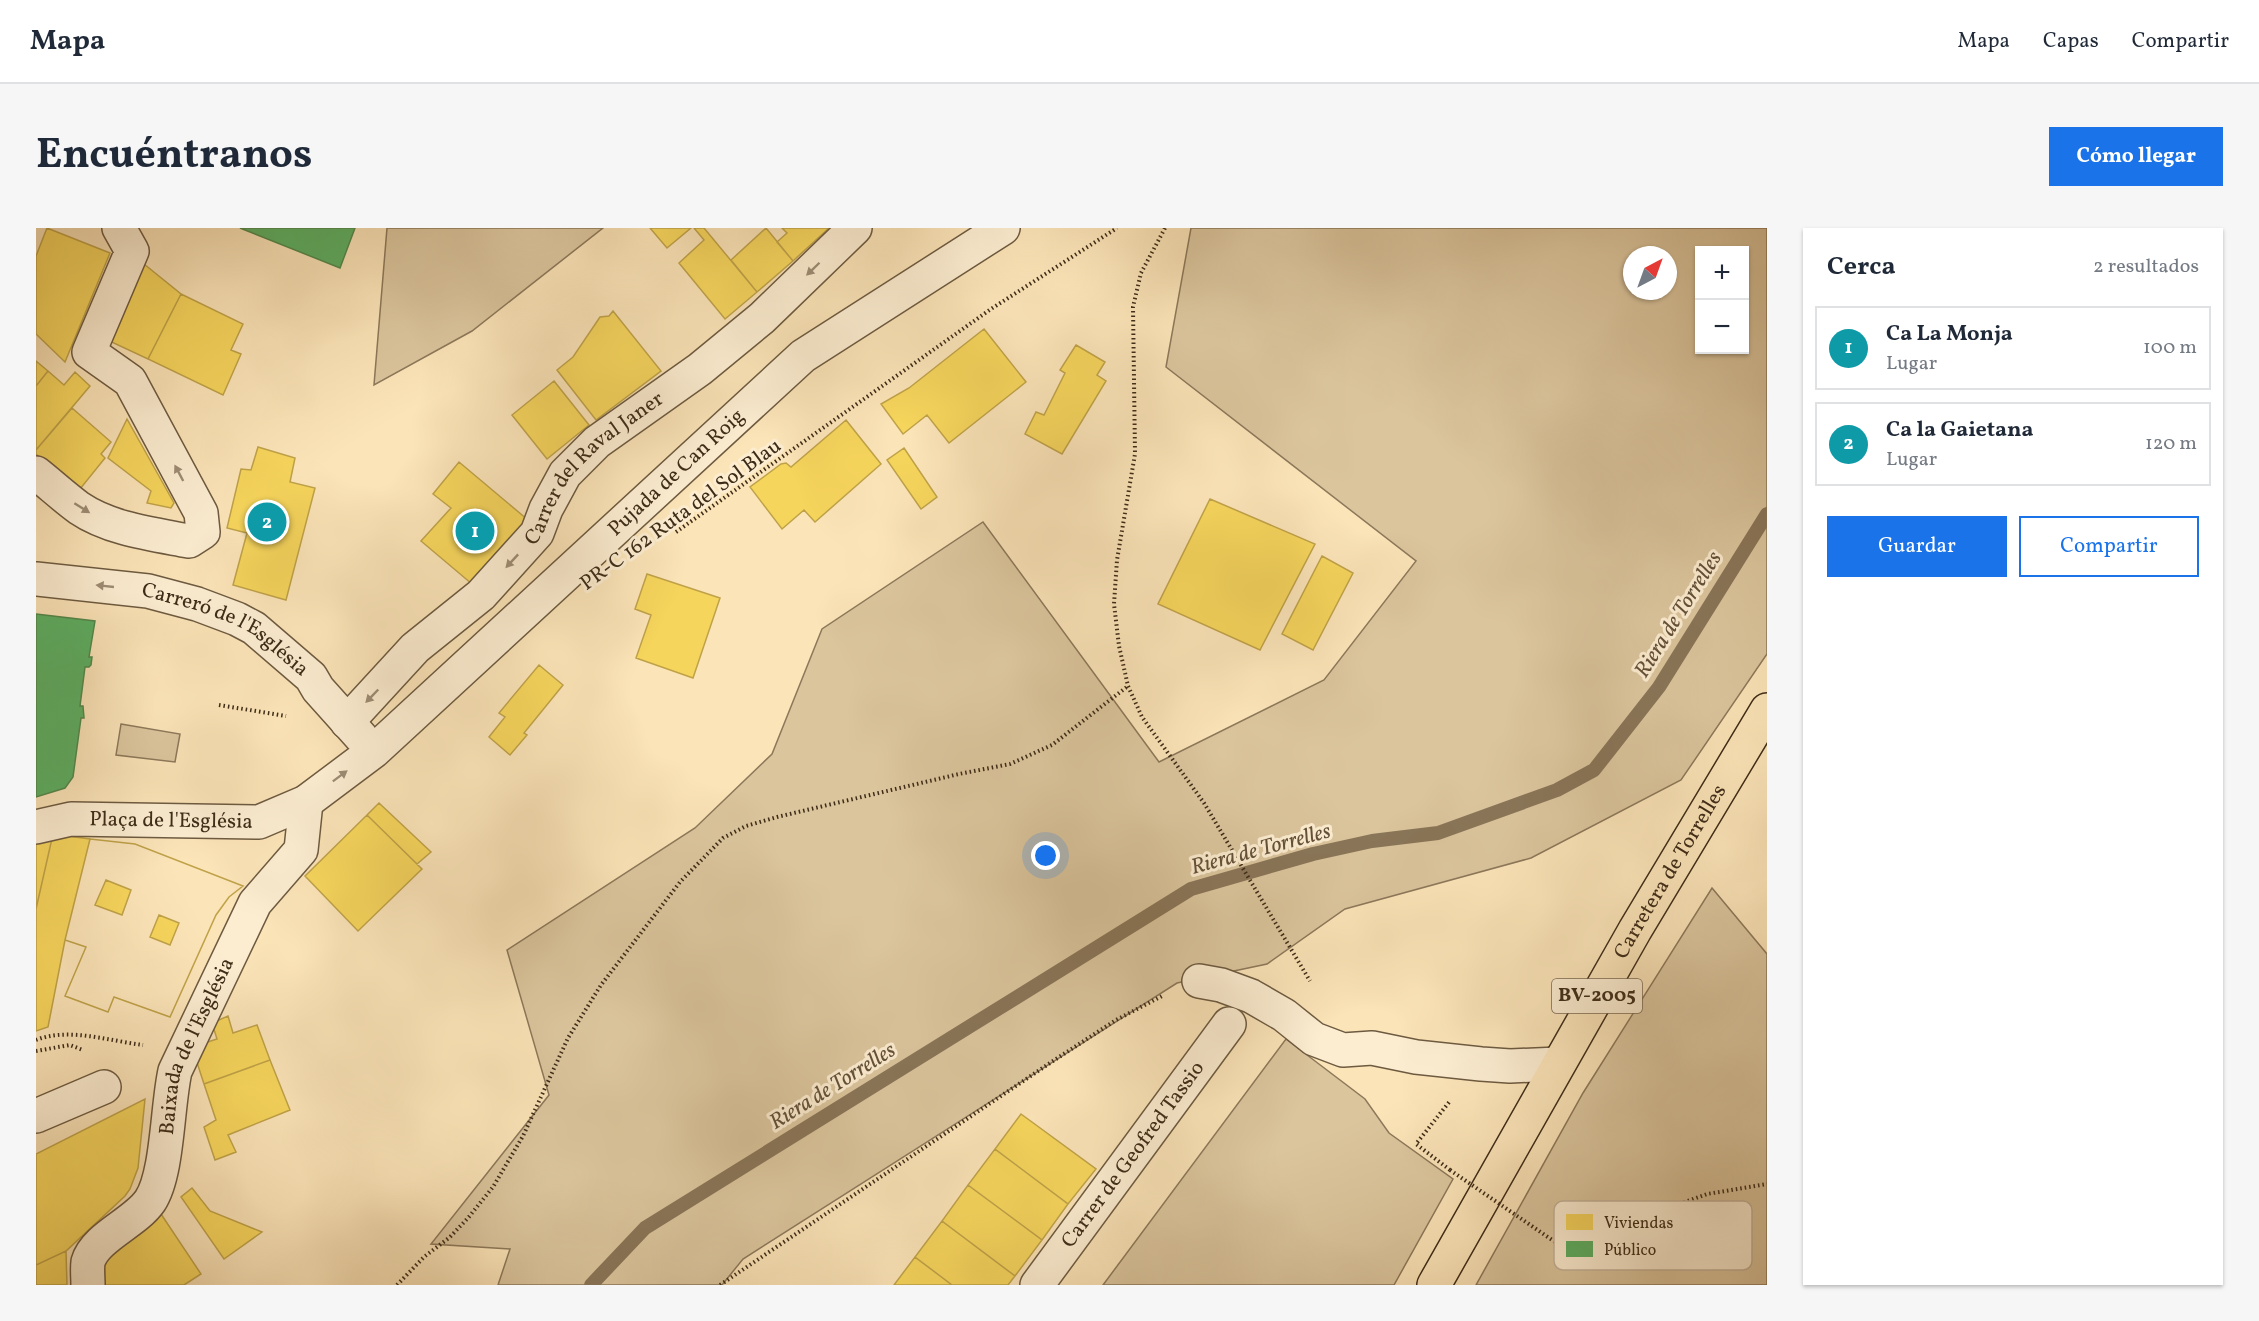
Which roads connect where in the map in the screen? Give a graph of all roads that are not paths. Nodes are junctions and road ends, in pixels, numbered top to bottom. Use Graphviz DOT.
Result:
graph roads {
  1 [pos="119,228"];
  2 [pos="855,228"];
  3 [pos="1003,228"];
  4 [pos="36,473"];
  5 [pos="36,579"];
  6 [pos="1767,710"];
  7 [pos="347,722"];
  8 [pos="374,751"];
  9 [pos="306,802"];
  10 [pos="36,827"];
  11 [pos="1199,981"];
  12 [pos="1229,1024"];
  13 [pos="1558,1064"];
  14 [pos="104,1087"];
  15 [pos="36,1116"];
  16 [pos="88,1285"];
  17 [pos="1037,1285"];
  18 [pos="1434,1285"];
  4 -- 1 [label="street, one-way"];
  2 -- 7 [label="street, Carrer del Raval Janer, one-way"];
  3 -- 8 [label="street, Pujada de Can Roig"];
  7 -- 5 [label="street, Carreró de l'Església, one-way"];
  6 -- 13 [label="main road, Carretera de Torrelles / BV-2005"];
  7 -- 8 [label="street, Carreró de l'Església"];
  9 -- 8 [label="street, one-way"];
  9 -- 10 [label="street, Plaça de l'Església"];
  9 -- 16 [label="street, Baixada de l'Església"];
  11 -- 13 [label="street"];
  12 -- 17 [label="street, Carrer de Geofred Tassio"];
  13 -- 18 [label="main road, Carretera de Torrelles / BV-2005"];
  14 -- 15 [label="street"];
}
